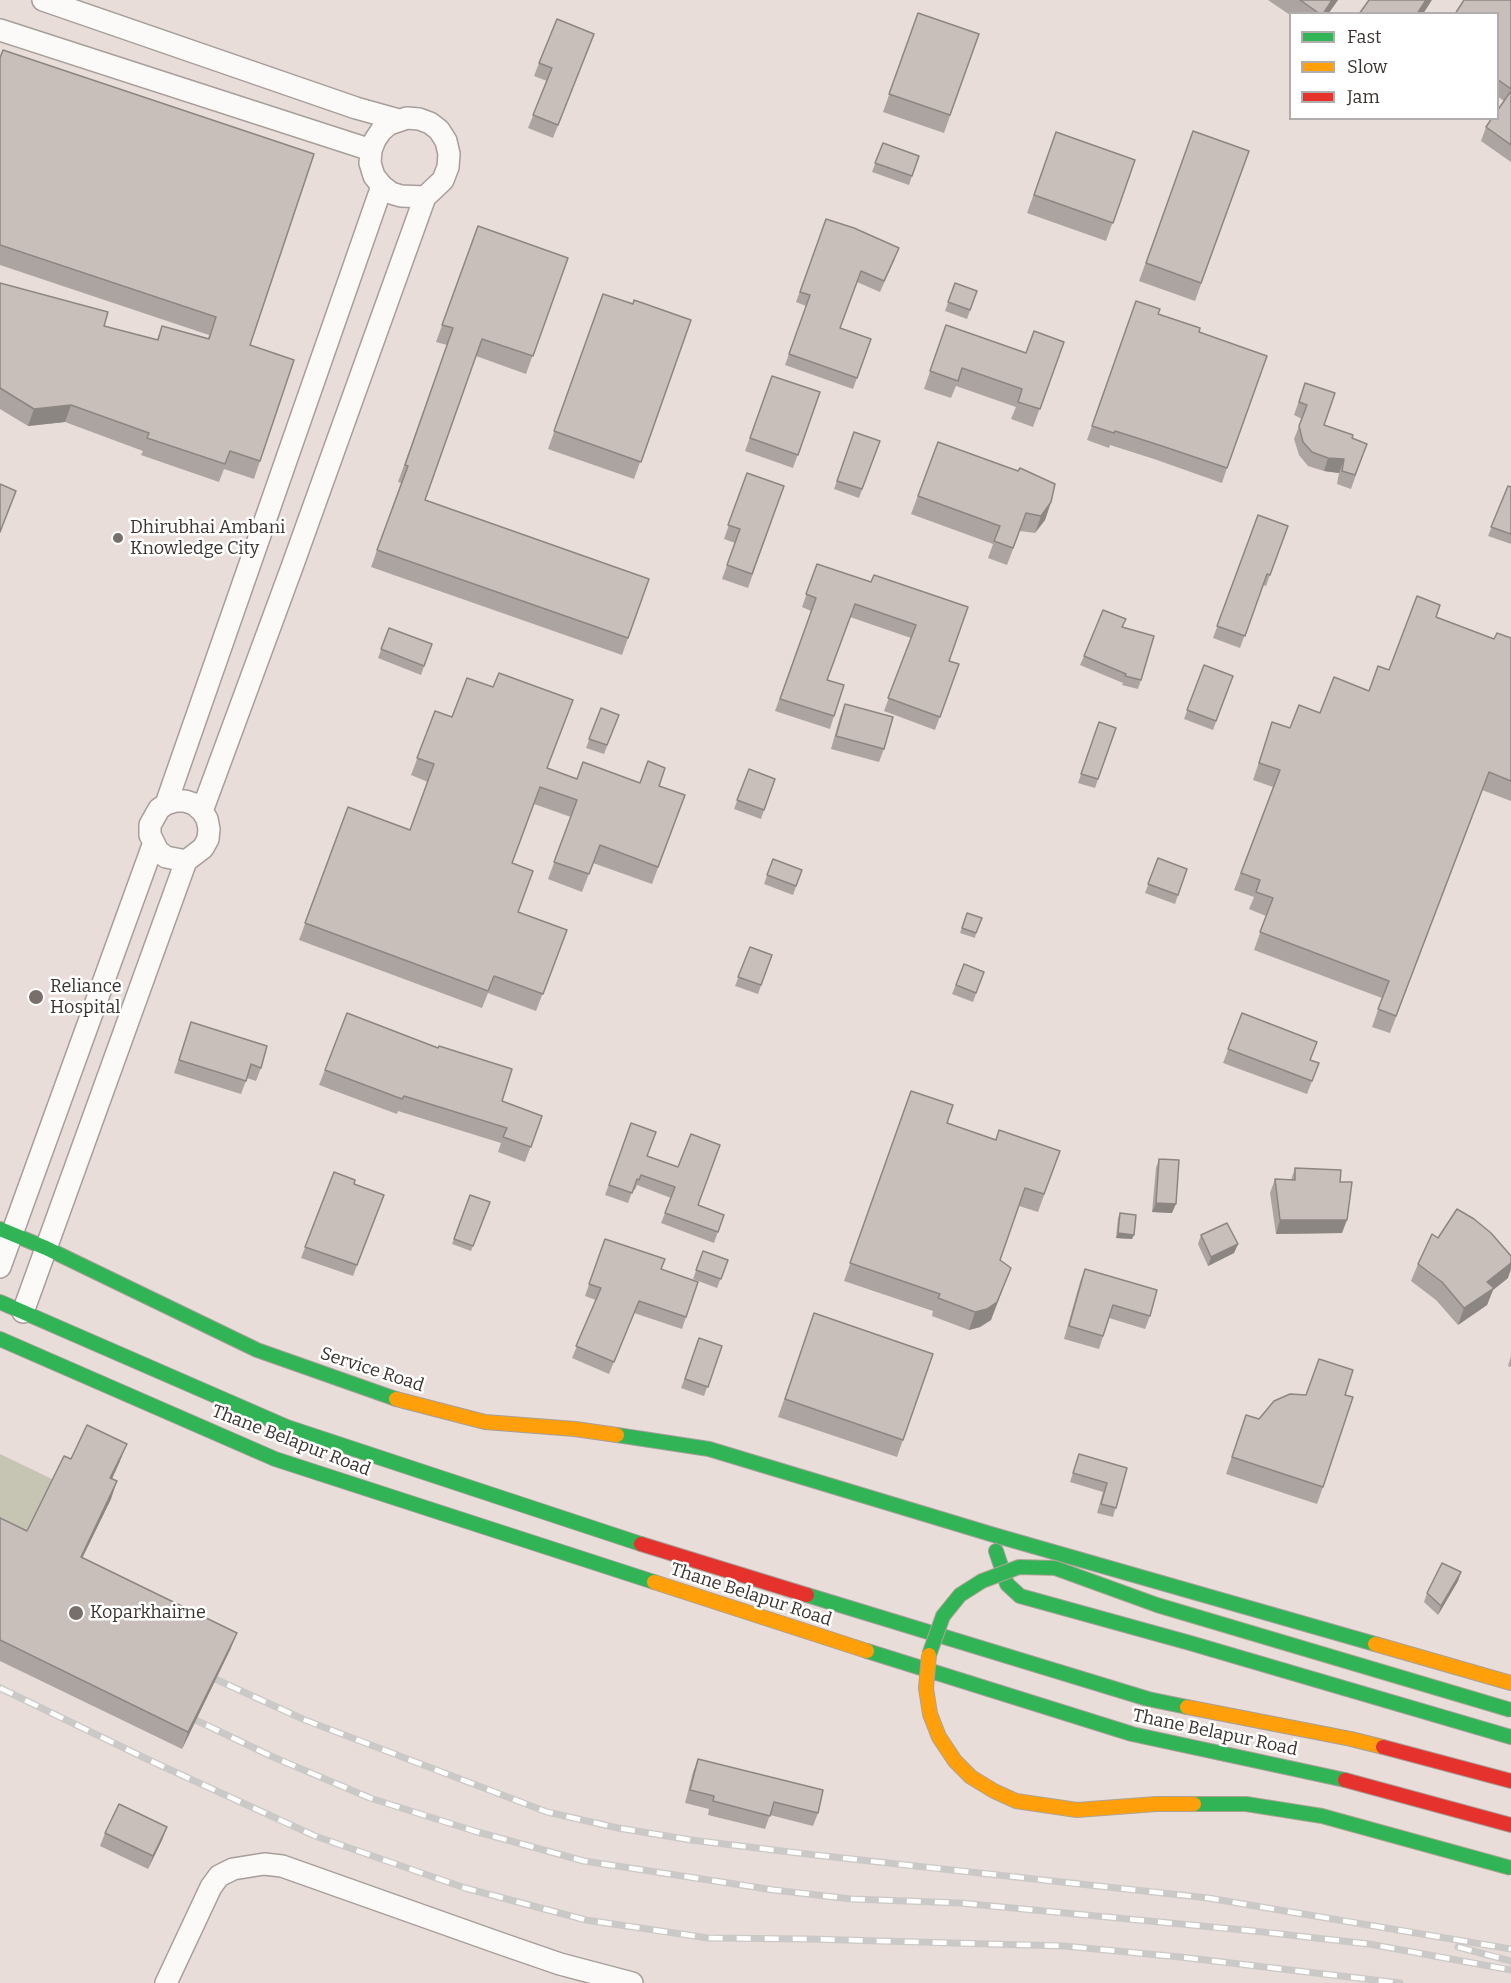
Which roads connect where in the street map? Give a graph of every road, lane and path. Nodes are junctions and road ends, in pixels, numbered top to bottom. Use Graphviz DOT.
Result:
graph roads {
  1 [pos="43,0"];
  2 [pos="0,30"];
  3 [pos="399,120"];
  4 [pos="371,150"];
  5 [pos="382,186"];
  6 [pos="425,197"];
  7 [pos="166,804"];
  8 [pos="202,811"];
  9 [pos="153,845"];
  10 [pos="186,861"];
  11 [pos="6,1232"];
  12 [pos="46,1248"];
  13 [pos="0,1267"];
  14 [pos="0,1302"];
  15 [pos="23,1312"];
  16 [pos="0,1339"];
  17 [pos="994,1535"];
  18 [pos="1511,1683"];
  19 [pos="1511,1710"];
  20 [pos="1511,1737"];
  21 [pos="1511,1782"];
  22 [pos="1511,1824"];
  23 [pos="1511,1868"];
  24 [pos="166,1983"];
  25 [pos="632,1983"];
  1 -- 3 [label="street"];
  2 -- 4 [label="street"];
  3 -- 4 [label="street"];
  3 -- 6 [label="street"];
  4 -- 5 [label="street"];
  5 -- 6 [label="street"];
  5 -- 7 [label="street"];
  6 -- 8 [label="street"];
  7 -- 8 [label="street"];
  7 -- 9 [label="street"];
  8 -- 10 [label="street"];
  9 -- 10 [label="street"];
  9 -- 11 [label="street"];
  10 -- 12 [label="street"];
  11 -- 12 [label="main road, Service Road"];
  11 -- 13 [label="street"];
  12 -- 15 [label="street"];
  12 -- 17 [label="main road, Service Road"];
  14 -- 15 [label="main road, Thane Belapur Road"];
  15 -- 21 [label="main road, Thane Belapur Road"];
  16 -- 22 [label="main road, Thane Belapur Road"];
  17 -- 18 [label="main road, Service Road"];
  17 -- 20 [label="main road"];
  19 -- 23 [label="main road, bridge"];
  24 -- 25 [label="street"];
}
